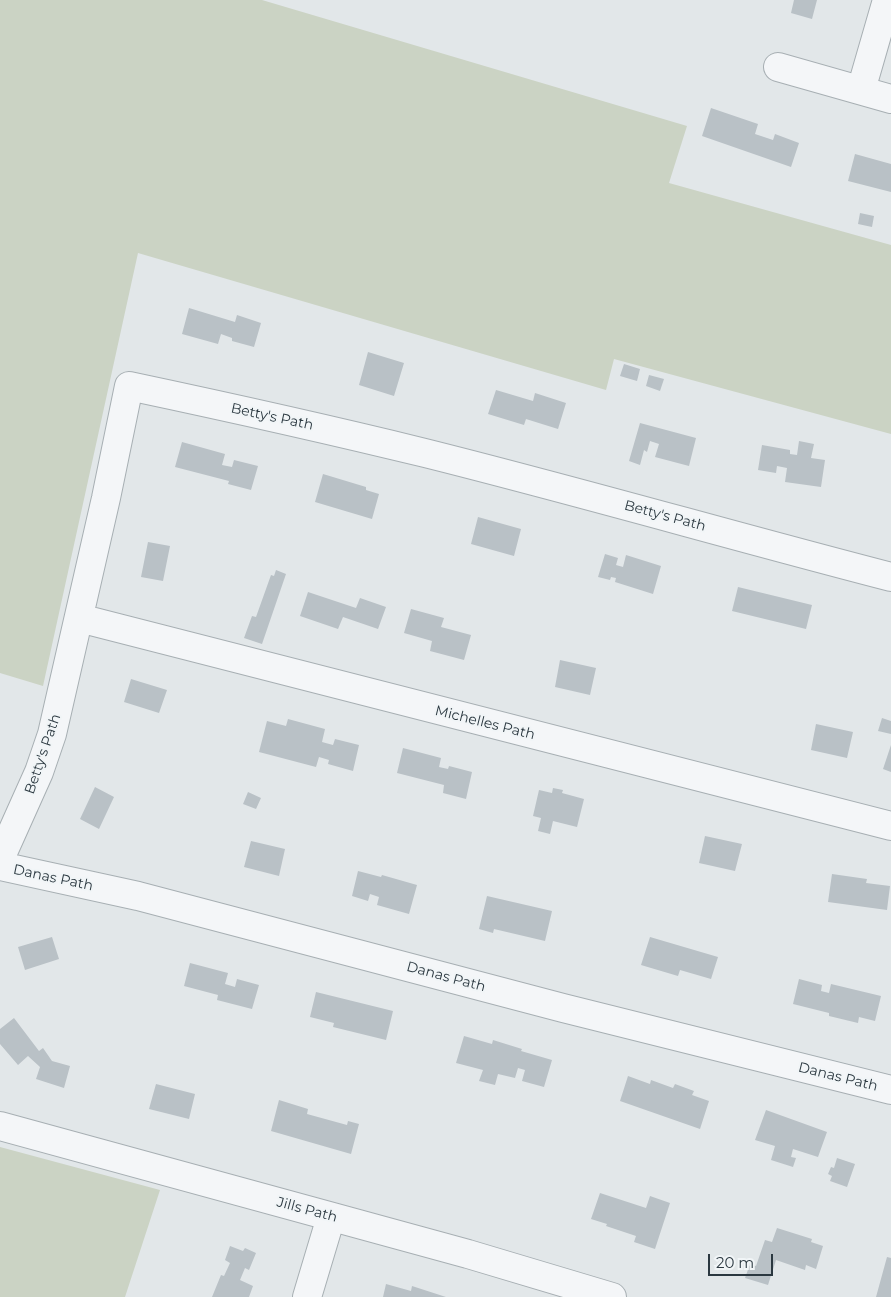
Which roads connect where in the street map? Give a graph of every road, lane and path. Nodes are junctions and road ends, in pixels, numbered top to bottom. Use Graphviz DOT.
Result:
graph roads {
  1 [pos="887,0"];
  2 [pos="778,67"];
  3 [pos="862,90"];
  4 [pos="891,99"];
  5 [pos="891,577"];
  6 [pos="79,618"];
  7 [pos="891,826"];
  8 [pos="0,859"];
  9 [pos="0,866"];
  10 [pos="891,1090"];
  11 [pos="0,1126"];
  12 [pos="330,1217"];
  13 [pos="307,1297"];
  14 [pos="612,1297"];
  1 -- 3 [label="street"];
  2 -- 3 [label="street"];
  3 -- 4 [label="street"];
  5 -- 6 [label="street, Betty's Path"];
  6 -- 7 [label="street, Michelles Path"];
  6 -- 8 [label="street, Betty's Path"];
  9 -- 10 [label="street, Danas Path"];
  11 -- 12 [label="street, Jills Path"];
  12 -- 13 [label="street"];
  12 -- 14 [label="street, Jills Path"];
}
